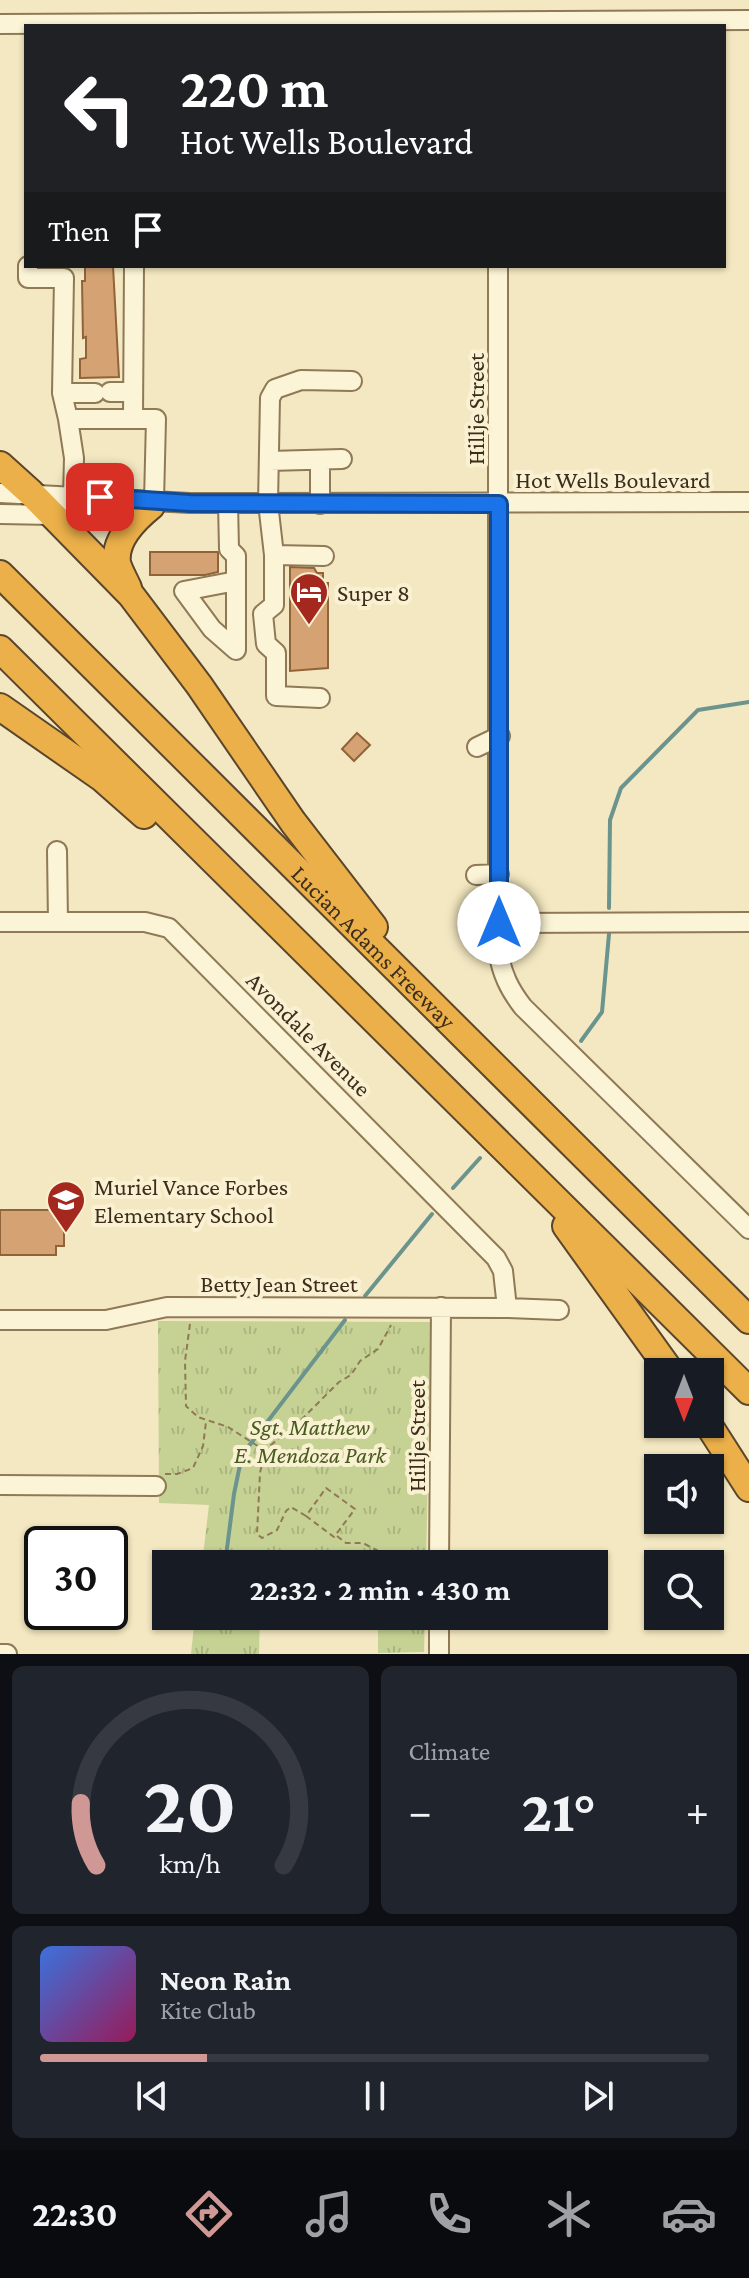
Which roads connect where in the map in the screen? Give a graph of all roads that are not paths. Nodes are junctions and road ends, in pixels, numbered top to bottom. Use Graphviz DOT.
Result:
graph roads {
  1 [pos="749,20"];
  2 [pos="0,24"];
  3 [pos="416,24"];
  4 [pos="496,24"];
  5 [pos="28,268"];
  6 [pos="134,268"];
  7 [pos="498,268"];
  8 [pos="64,272"];
  9 [pos="352,381"];
  10 [pos="133,392"];
  11 [pos="62,393"];
  12 [pos="133,418"];
  13 [pos="68,419"];
  14 [pos="342,459"];
  15 [pos="320,460"];
  16 [pos="269,461"];
  17 [pos="0,465"];
  18 [pos="0,493"];
  19 [pos="31,493"];
  20 [pos="73,496"];
  21 [pos="749,502"];
  22 [pos="152,503"];
  23 [pos="228,503"];
  24 [pos="268,503"];
  25 [pos="320,504"];
  26 [pos="499,504"];
  27 [pos="3,514"];
  28 [pos="52,515"];
  29 [pos="274,555"];
  30 [pos="324,556"];
  31 [pos="0,574"];
  32 [pos="236,581"];
  33 [pos="131,595"];
  34 [pos="0,649"];
  35 [pos="320,698"];
  36 [pos="0,707"];
  37 [pos="500,736"];
  38 [pos="477,747"];
  39 [pos="57,851"];
  40 [pos="499,874"];
  41 [pos="476,875"];
  42 [pos="0,922"];
  43 [pos="58,922"];
  44 [pos="749,922"];
  45 [pos="499,923"];
  46 [pos="340,986"];
  47 [pos="454,1026"];
  48 [pos="523,1164"];
  49 [pos="605,1177"];
  50 [pos="749,1229"];
  51 [pos="749,1303"];
  52 [pos="441,1307"];
  53 [pos="507,1308"];
  54 [pos="559,1310"];
  55 [pos="0,1320"];
  56 [pos="749,1320"];
  57 [pos="661,1358"];
  58 [pos="749,1391"];
  59 [pos="717,1438"];
  60 [pos="0,1485"];
  61 [pos="156,1486"];
  62 [pos="749,1488"];
  63 [pos="439,1550"];
  64 [pos="439,1630"];
  65 [pos="0,1654"];
  66 [pos="7,1654"];
  67 [pos="439,1654"];
  1 -- 4 [label="street"];
  2 -- 3 [label="street"];
  3 -- 4 [label="street"];
  5 -- 8 [label="street"];
  6 -- 10 [label="street"];
  7 -- 26 [label="street, Hillje Street"];
  8 -- 11 [label="street"];
  9 -- 16 [label="street"];
  10 -- 11 [label="street"];
  10 -- 12 [label="street"];
  11 -- 13 [label="street"];
  12 -- 13 [label="street"];
  12 -- 22 [label="street"];
  13 -- 20 [label="street"];
  14 -- 15 [label="street"];
  15 -- 16 [label="street"];
  15 -- 25 [label="street"];
  16 -- 24 [label="street"];
  17 -- 19 [label="highway"];
  18 -- 19 [label="street, Hot Wells Boulevard"];
  19 -- 20 [label="street, Hot Wells Boulevard"];
  19 -- 28 [label="highway"];
  20 -- 22 [label="street, Hot Wells Boulevard"];
  21 -- 26 [label="street, Hot Wells Boulevard"];
  22 -- 23 [label="street, Hot Wells Boulevard"];
  22 -- 28 [label="street, Hot Wells Boulevard"];
  22 -- 33 [label="highway"];
  23 -- 24 [label="street, Hot Wells Boulevard"];
  23 -- 32 [label="street"];
  24 -- 25 [label="street, Hot Wells Boulevard"];
  24 -- 29 [label="street"];
  25 -- 26 [label="street, Hot Wells Boulevard"];
  26 -- 37 [label="street, Hillje Street"];
  27 -- 28 [label="street, Hot Wells Boulevard"];
  28 -- 33 [label="highway"];
  29 -- 30 [label="street"];
  29 -- 35 [label="street"];
  31 -- 47 [label="highway, Lucian Adams Freeway"];
  33 -- 47 [label="highway"];
  34 -- 46 [label="highway"];
  36 -- 46 [label="highway"];
  37 -- 38 [label="street"];
  37 -- 40 [label="street, Hillje Street"];
  39 -- 43 [label="street"];
  40 -- 41 [label="street"];
  40 -- 45 [label="street, Hillje Street"];
  42 -- 43 [label="street, Avondale Avenue"];
  43 -- 53 [label="street, Avondale Avenue"];
  44 -- 45 [label="street"];
  45 -- 50 [label="street, Hillje Street"];
  46 -- 48 [label="highway"];
  47 -- 49 [label="highway, Lucian Adams Freeway"];
  48 -- 57 [label="highway"];
  48 -- 58 [label="highway"];
  49 -- 51 [label="highway"];
  49 -- 56 [label="highway, Lucian Adams Freeway"];
  52 -- 53 [label="street, Betty Jean Street"];
  52 -- 55 [label="street, Betty Jean Street"];
  52 -- 63 [label="street, Hillje Street"];
  53 -- 54 [label="street, Betty Jean Street"];
  59 -- 62 [label="highway"];
  60 -- 61 [label="street"];
  64 -- 67 [label="street"];
  65 -- 66 [label="street"];
}
